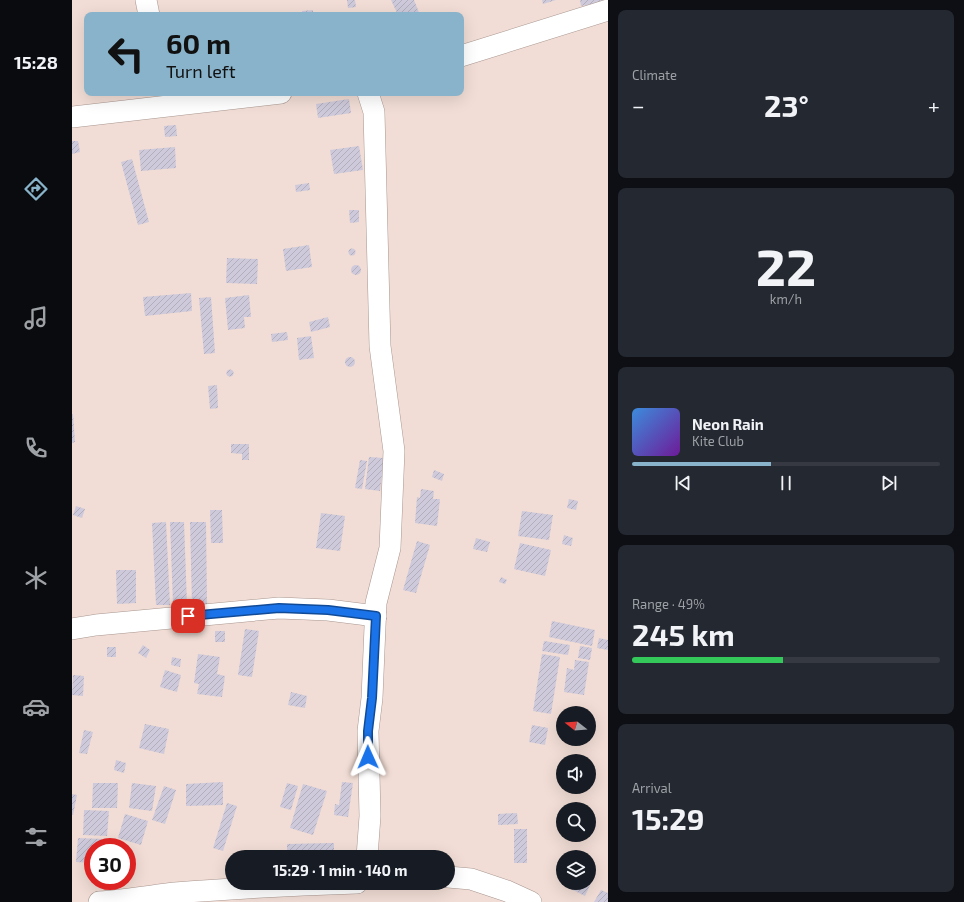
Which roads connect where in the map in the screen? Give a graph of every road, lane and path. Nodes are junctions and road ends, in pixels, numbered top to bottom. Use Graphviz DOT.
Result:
graph roads {
  1 [pos="146,0"];
  2 [pos="608,10"];
  3 [pos="148,12"];
  4 [pos="464,55"];
  5 [pos="230,96"];
  6 [pos="369,96"];
  7 [pos="163,100"];
  8 [pos="72,117"];
  9 [pos="376,616"];
  10 [pos="72,629"];
  11 [pos="368,850"];
  12 [pos="455,878"];
  13 [pos="332,890"];
  14 [pos="322,893"];
  15 [pos="125,901"];
  16 [pos="100,902"];
  17 [pos="531,902"];
  1 -- 3 [label="street"];
  2 -- 4 [label="street"];
  5 -- 7 [label="street"];
  6 -- 9 [label="street"];
  7 -- 8 [label="street"];
  9 -- 10 [label="street"];
  9 -- 11 [label="street"];
  12 -- 17 [label="street"];
  13 -- 14 [label="street"];
  14 -- 15 [label="street"];
  15 -- 16 [label="street"];
}
